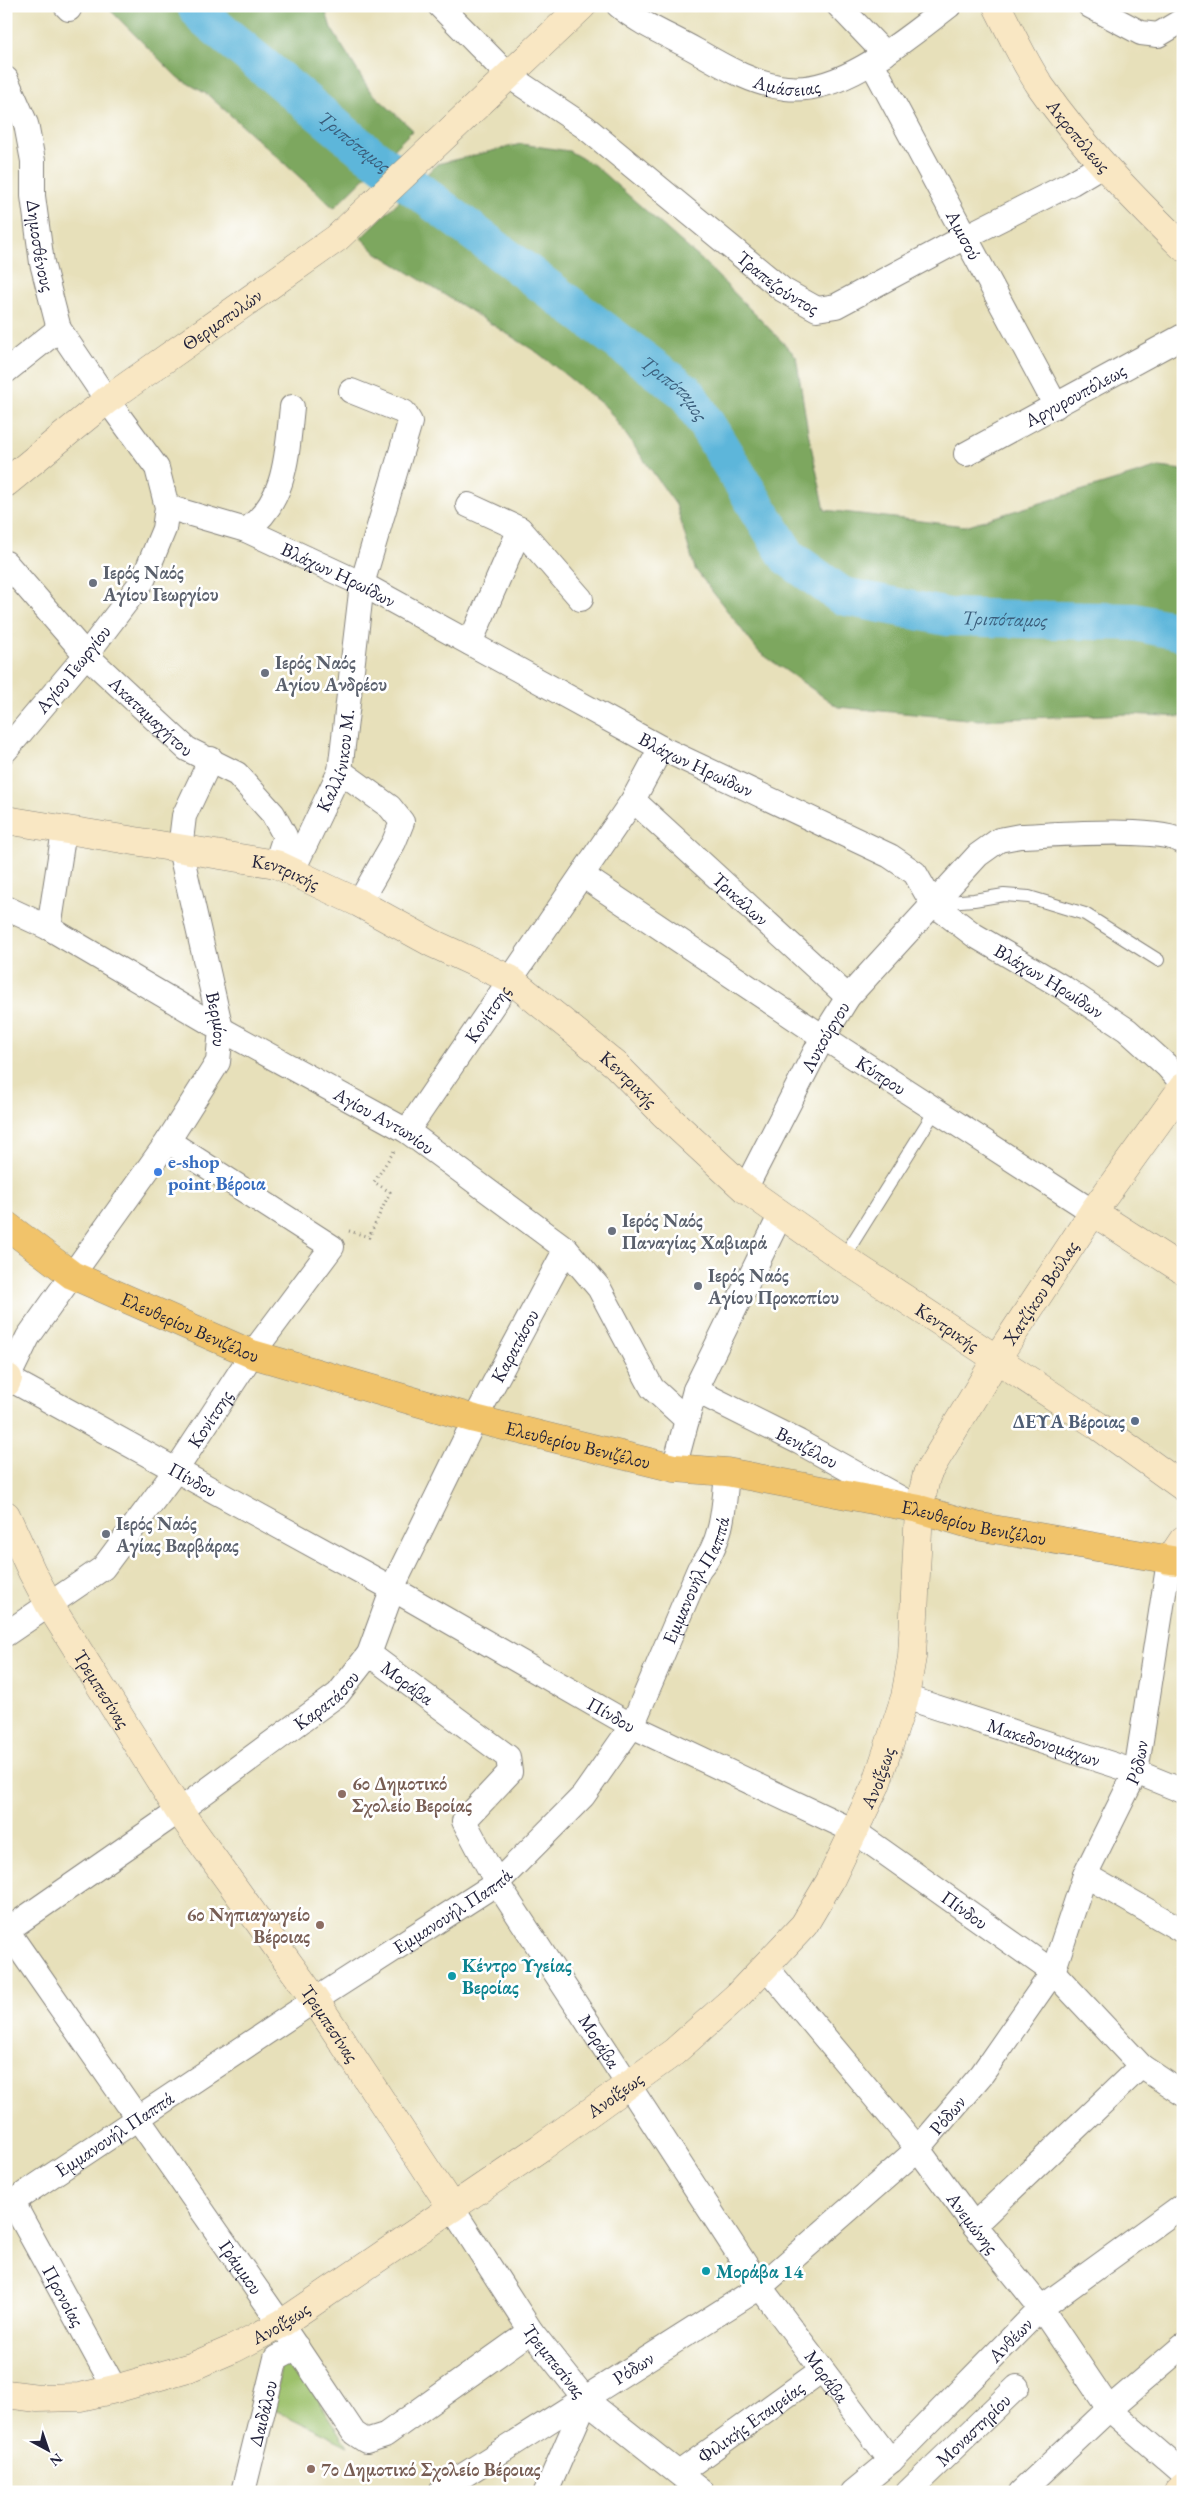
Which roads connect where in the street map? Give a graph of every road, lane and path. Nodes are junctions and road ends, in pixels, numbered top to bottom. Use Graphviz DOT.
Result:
graph roads {
  1 [pos="440,6"];
  2 [pos="582,6"];
  3 [pos="619,6"];
  4 [pos="838,6"];
  5 [pos="949,6"];
  6 [pos="997,6"];
  7 [pos="1090,6"];
  8 [pos="1183,20"];
  9 [pos="878,59"];
  10 [pos="509,76"];
  11 [pos="6,79"];
  12 [pos="1102,164"];
  13 [pos="964,237"];
  14 [pos="1183,247"];
  15 [pos="59,330"];
  16 [pos="1183,336"];
  17 [pos="6,371"];
  18 [pos="351,391"];
  19 [pos="107,400"];
  20 [pos="1056,406"];
  21 [pos="292,407"];
  22 [pos="966,454"];
  23 [pos="6,483"];
  24 [pos="468,505"];
  25 [pos="167,507"];
  26 [pos="520,529"];
  27 [pos="246,530"];
  28 [pos="6,563"];
  29 [pos="362,584"];
  30 [pos="581,599"];
  31 [pos="470,644"];
  32 [pos="86,655"];
  33 [pos="661,748"];
  34 [pos="6,750"];
  35 [pos="210,759"];
  36 [pos="340,771"];
  37 [pos="633,800"];
  38 [pos="6,820"];
  39 [pos="64,830"];
  40 [pos="1183,842"];
  41 [pos="180,849"];
  42 [pos="284,867"];
  43 [pos="582,875"];
  44 [pos="358,903"];
  45 [pos="932,903"];
  46 [pos="6,908"];
  47 [pos="49,928"];
  48 [pos="1158,960"];
  49 [pos="510,979"];
  50 [pos="848,997"];
  51 [pos="221,1029"];
  52 [pos="823,1037"];
  53 [pos="1183,1085"];
  54 [pos="935,1110"];
  55 [pos="407,1131"];
  56 [pos="168,1141"];
  57 [pos="745,1189"];
  58 [pos="1093,1212"];
  59 [pos="780,1216"];
  60 [pos="6,1226"];
  61 [pos="332,1247"];
  62 [pos="566,1249"];
  63 [pos="843,1258"];
  64 [pos="1183,1270"];
  65 [pos="72,1275"];
  66 [pos="252,1354"];
  67 [pos="997,1358"];
  68 [pos="7,1380"];
  69 [pos="695,1390"];
  70 [pos="475,1419"];
  71 [pos="687,1420"];
  72 [pos="674,1468"];
  73 [pos="176,1470"];
  74 [pos="727,1472"];
  75 [pos="1183,1487"];
  76 [pos="919,1509"];
  77 [pos="6,1515"];
  78 [pos="1178,1554"];
  79 [pos="393,1589"];
  80 [pos="49,1604"];
  81 [pos="6,1634"];
  82 [pos="370,1654"];
  83 [pos="905,1697"];
  84 [pos="632,1726"];
  85 [pos="1136,1772"];
  86 [pos="1183,1791"];
  87 [pos="180,1811"];
  88 [pos="854,1831"];
  89 [pos="1086,1875"];
  90 [pos="497,1882"];
  91 [pos="7,1930"];
  92 [pos="1183,1931"];
  93 [pos="766,1967"];
  94 [pos="1053,1972"];
  95 [pos="315,2000"];
  96 [pos="1141,2066"];
  97 [pos="631,2085"];
  98 [pos="1183,2094"];
  99 [pos="139,2118"];
  100 [pos="918,2149"];
  101 [pos="9,2204"];
  102 [pos="1183,2205"];
  103 [pos="452,2208"];
  104 [pos="974,2225"];
  105 [pos="760,2287"];
  106 [pos="1041,2308"];
  107 [pos="281,2324"];
  108 [pos="531,2331"];
  109 [pos="1183,2346"];
  110 [pos="297,2347"];
  111 [pos="822,2370"];
  112 [pos="1017,2387"];
  113 [pos="115,2389"];
  114 [pos="6,2394"];
  115 [pos="586,2400"];
  116 [pos="1109,2409"];
  117 [pos="891,2461"];
  118 [pos="679,2473"];
  119 [pos="1183,2474"];
  120 [pos="1183,2487"];
  121 [pos="243,2492"];
  122 [pos="441,2492"];
  123 [pos="546,2492"];
  124 [pos="702,2492"];
  125 [pos="853,2492"];
  126 [pos="908,2492"];
  127 [pos="1021,2492"];
  128 [pos="1178,2492"];
  1 -- 10 [label="street, Τραπεζούντος"];
  2 -- 10 [label="street"];
  3 -- 9 [label="street, Αμάσειας"];
  4 -- 9 [label="street, Αμισού"];
  5 -- 9 [label="street, Αμάσειας"];
  6 -- 12 [label="street, Ακροπόλεως"];
  7 -- 8 [label="street"];
  9 -- 13 [label="street, Αμισού"];
  10 -- 13 [label="street, Τραπεζούντος"];
  10 -- 19 [label="street, Θερμοπυλών"];
  11 -- 15 [label="street, Δημοσθένους"];
  12 -- 13 [label="street, Τραπεζούντος"];
  12 -- 14 [label="street, Ακροπόλεως"];
  13 -- 20 [label="street, Αμισού"];
  15 -- 17 [label="street"];
  15 -- 19 [label="street, Δημοσθένους"];
  16 -- 20 [label="street, Αργυρουπόλεως"];
  18 -- 29 [label="street, Καλλίνικου Μ."];
  19 -- 23 [label="street, Θερμοπυλών"];
  19 -- 25 [label="street, Αγίου Γεωργίου"];
  20 -- 22 [label="street, Αργυρουπόλεως"];
  21 -- 27 [label="street"];
  24 -- 26 [label="street"];
  25 -- 27 [label="street, Βλάχων Ηρωίδων"];
  25 -- 32 [label="street, Αγίου Γεωργίου"];
  26 -- 30 [label="street"];
  26 -- 31 [label="street"];
  27 -- 29 [label="street, Βλάχων Ηρωίδων"];
  28 -- 32 [label="street, Ακαταμαχήτου"];
  29 -- 31 [label="street, Βλάχων Ηρωίδων"];
  29 -- 36 [label="street, Καλλίνικου Μ."];
  31 -- 33 [label="street, Βλάχων Ηρωίδων"];
  32 -- 34 [label="street, Αγίου Γεωργίου"];
  32 -- 35 [label="street, Ακαταμαχήτου"];
  33 -- 37 [label="street, Κονίτσης"];
  33 -- 45 [label="street, Βλάχων Ηρωίδων"];
  35 -- 41 [label="street, Βερμίου"];
  35 -- 42 [label="street, Ακαταμαχήτου"];
  36 -- 42 [label="street, Καλλίνικου Μ."];
  36 -- 44 [label="street"];
  37 -- 43 [label="street, Κονίτσης"];
  37 -- 50 [label="street, Τρικάλων"];
  38 -- 39 [label="street, Κεντρικής"];
  39 -- 41 [label="street, Κεντρικής"];
  39 -- 47 [label="street"];
  40 -- 45 [label="street, Λυκούργου"];
  41 -- 42 [label="street, Κεντρικής"];
  41 -- 51 [label="street, Βερμίου"];
  42 -- 44 [label="street, Κεντρικής"];
  43 -- 49 [label="street, Κονίτσης"];
  43 -- 52 [label="street, Κύπρου"];
  44 -- 49 [label="street, Κεντρικής"];
  45 -- 48 [label="lane"];
  45 -- 50 [label="street, Λυκούργου"];
  45 -- 53 [label="street, Βλάχων Ηρωίδων"];
  46 -- 47 [label="street, Αγίου Αντωνίου"];
  47 -- 51 [label="street, Αγίου Αντωνίου"];
  49 -- 55 [label="street, Κονίτσης"];
  49 -- 57 [label="street, Κεντρικής"];
  50 -- 52 [label="street, Λυκούργου"];
  51 -- 55 [label="street, Αγίου Αντωνίου"];
  51 -- 56 [label="street, Βερμίου"];
  52 -- 54 [label="street, Κύπρου"];
  52 -- 57 [label="street, Λυκούργου"];
  53 -- 58 [label="street, Χατζίκου Βούλας"];
  54 -- 58 [label="street, Κύπρου"];
  54 -- 63 [label="lane"];
  55 -- 61 [label="path"];
  55 -- 62 [label="street, Αγίου Αντωνίου"];
  56 -- 61 [label="street"];
  56 -- 65 [label="street, Βερμίου"];
  57 -- 59 [label="street, Κεντρικής"];
  58 -- 64 [label="street, Κύπρου"];
  58 -- 67 [label="street, Χατζίκου Βούλας"];
  59 -- 63 [label="street, Κεντρικής"];
  59 -- 69 [label="street"];
  60 -- 65 [label="main road, Ελευθερίου Βενιζέλου"];
  61 -- 66 [label="street, Κονίτσης"];
  62 -- 70 [label="street, Καρατάσου"];
  62 -- 71 [label="street, Αγίου Αντωνίου"];
  63 -- 67 [label="street, Κεντρικής"];
  65 -- 66 [label="main road, Ελευθερίου Βενιζέλου"];
  65 -- 68 [label="street"];
  66 -- 70 [label="main road, Ελευθερίου Βενιζέλου"];
  66 -- 73 [label="street, Κονίτσης"];
  67 -- 75 [label="street, Κεντρικής"];
  67 -- 76 [label="street, Χατζίκου Βούλας"];
  68 -- 73 [label="street, Πίνδου"];
  69 -- 71 [label="street"];
  69 -- 76 [label="street, Βενιζέλου"];
  70 -- 72 [label="main road, Ελευθερίου Βενιζέλου"];
  70 -- 79 [label="street, Καρατάσου"];
  71 -- 72 [label="street"];
  72 -- 74 [label="main road, Ελευθερίου Βενιζέλου"];
  73 -- 79 [label="street, Πίνδου"];
  73 -- 80 [label="street, Κονίτσης"];
  74 -- 76 [label="main road, Ελευθερίου Βενιζέλου"];
  74 -- 84 [label="street, Εμμανουήλ Παππά"];
  76 -- 78 [label="main road, Ελευθερίου Βενιζέλου"];
  76 -- 83 [label="street, Ανοίξεως"];
  77 -- 80 [label="street, Τρεμπεσίνας"];
  78 -- 85 [label="street, Ρόδων"];
  79 -- 82 [label="street, Καρατάσου"];
  79 -- 84 [label="street, Πίνδου"];
  80 -- 81 [label="street, Κονίτσης"];
  80 -- 87 [label="street, Τρεμπεσίνας"];
  82 -- 87 [label="street, Καρατάσου"];
  82 -- 90 [label="street, Μοράβα"];
  83 -- 85 [label="street, Μακεδονομάχων"];
  83 -- 88 [label="street, Ανοίξεως"];
  84 -- 88 [label="street, Πίνδου"];
  84 -- 90 [label="street, Εμμανουήλ Παππά"];
  85 -- 86 [label="street, Μακεδονομάχων"];
  85 -- 89 [label="street, Ρόδων"];
  87 -- 91 [label="street, Καρατάσου"];
  87 -- 95 [label="street, Τρεμπεσίνας"];
  88 -- 93 [label="street, Ανοίξεως"];
  88 -- 94 [label="street, Πίνδου"];
  89 -- 92 [label="street"];
  89 -- 94 [label="street, Ρόδων"];
  90 -- 95 [label="street, Εμμανουήλ Παππά"];
  90 -- 97 [label="street, Μοράβα"];
  91 -- 99 [label="street, Γράμμου"];
  93 -- 97 [label="street, Ανοίξεως"];
  93 -- 100 [label="street, Ανεμώνης"];
  94 -- 96 [label="street, Πίνδου"];
  94 -- 100 [label="street, Ρόδων"];
  95 -- 99 [label="street, Εμμανουήλ Παππά"];
  95 -- 103 [label="street, Τρεμπεσίνας"];
  96 -- 98 [label="street, Πίνδου"];
  96 -- 104 [label="street"];
  97 -- 103 [label="street, Ανοίξεως"];
  97 -- 105 [label="street, Μοράβα"];
  99 -- 101 [label="street, Εμμανουήλ Παππά"];
  99 -- 107 [label="street, Γράμμου"];
  100 -- 104 [label="street, Ανεμώνης"];
  100 -- 105 [label="street, Ρόδων"];
  101 -- 113 [label="street, Προνοίας"];
  102 -- 106 [label="street, Ανθέων"];
  103 -- 107 [label="street, Ανοίξεως"];
  103 -- 108 [label="street, Τρεμπεσίνας"];
  104 -- 106 [label="street, Ανεμώνης"];
  105 -- 111 [label="street, Μοράβα"];
  105 -- 115 [label="street, Ρόδων"];
  106 -- 116 [label="street, Ανεμώνης"];
  106 -- 117 [label="street, Ανθέων"];
  107 -- 110 [label="street, Γράμμου"];
  107 -- 113 [label="street, Ανοίξεως"];
  108 -- 110 [label="street, Γράμμου"];
  108 -- 115 [label="street, Τρεμπεσίνας"];
  109 -- 116 [label="street"];
  110 -- 121 [label="street, Δαιδάλου"];
  111 -- 117 [label="street, Μοράβα"];
  111 -- 118 [label="street, Φιλικής Εταιρείας"];
  112 -- 126 [label="street, Μοναστηρίου"];
  113 -- 114 [label="street, Ανοίξεως"];
  115 -- 118 [label="street, Τρεμπεσίνας"];
  115 -- 122 [label="street, Ρόδων"];
  115 -- 123 [label="street"];
  116 -- 119 [label="street, Ανεμώνης"];
  116 -- 127 [label="street"];
  117 -- 125 [label="street, Ανθέων"];
  118 -- 124 [label="street, Τρεμπεσίνας"];
  120 -- 128 [label="street"];
}
